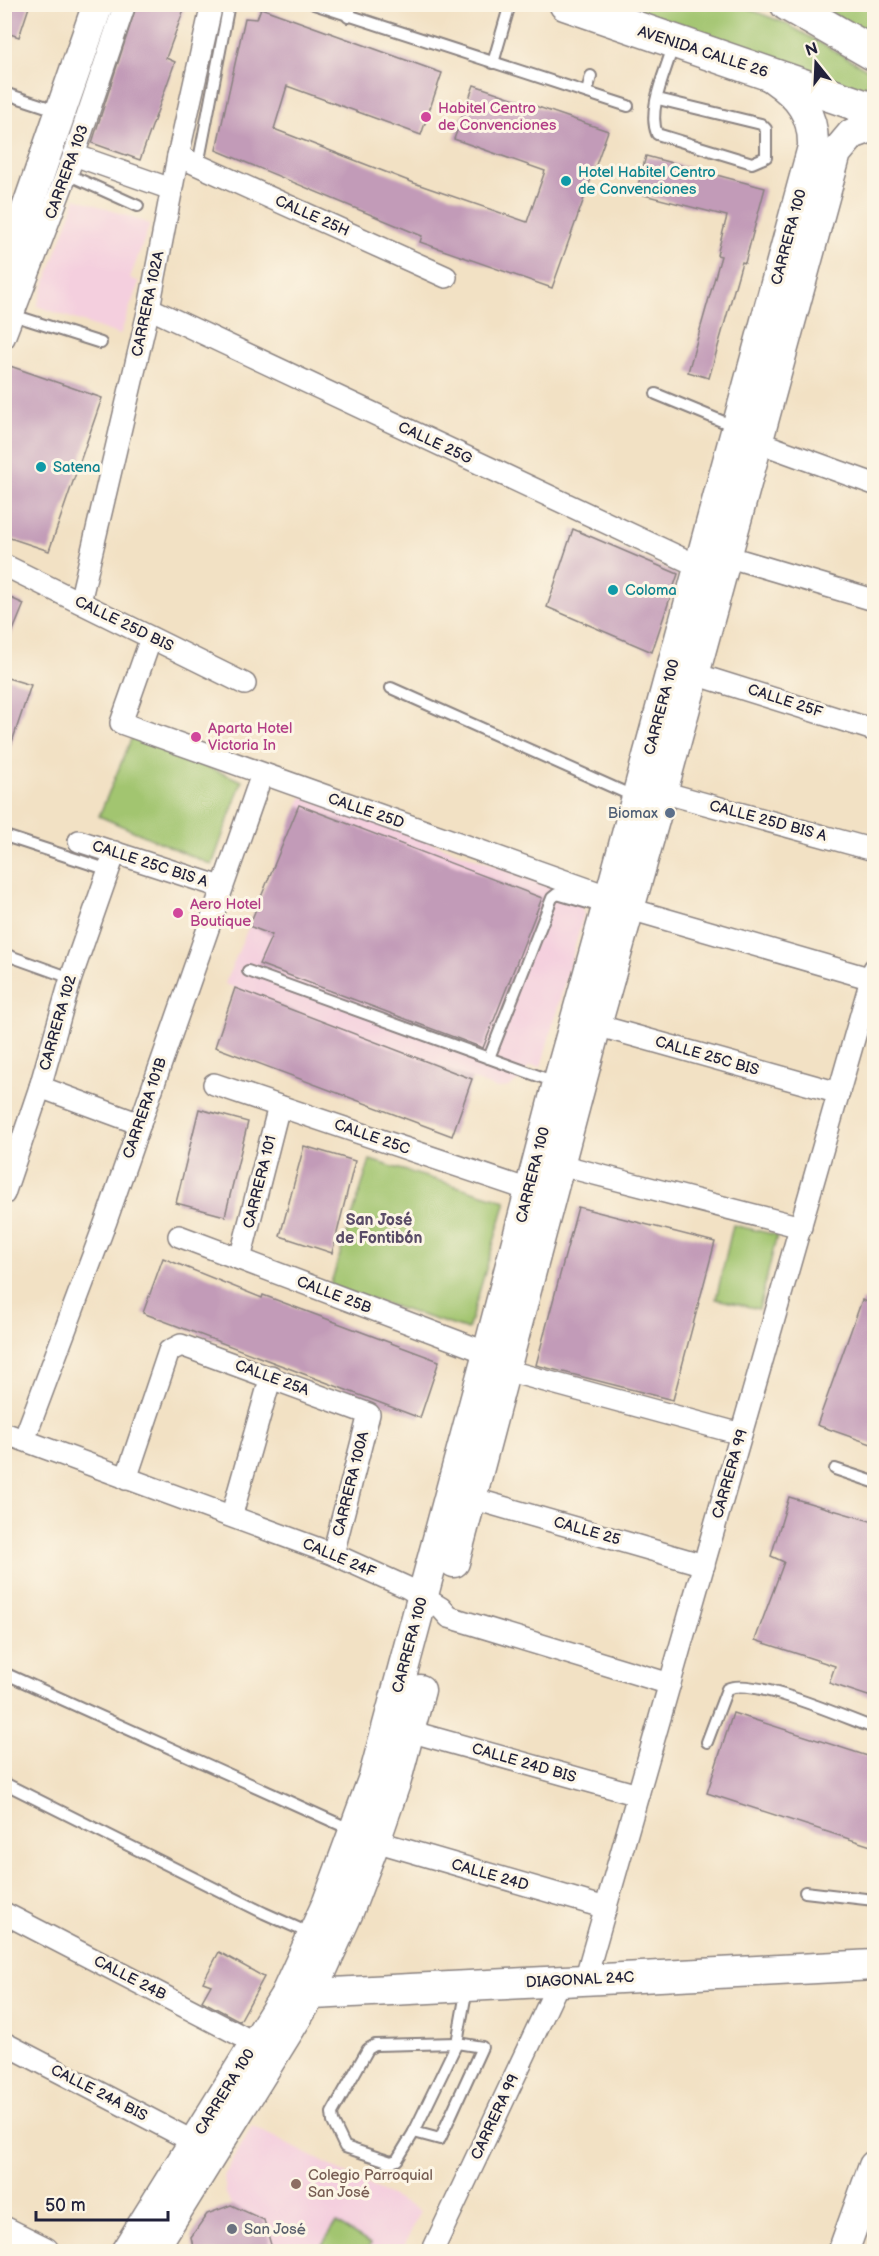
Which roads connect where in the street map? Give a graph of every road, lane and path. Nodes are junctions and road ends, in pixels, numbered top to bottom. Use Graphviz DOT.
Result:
graph roads {
  1 [pos="98,4"];
  2 [pos="125,4"];
  3 [pos="212,4"];
  4 [pos="229,4"];
  5 [pos="314,4"];
  6 [pos="352,4"];
  7 [pos="510,4"];
  8 [pos="566,4"];
  9 [pos="787,4"];
  10 [pos="348,17"];
  11 [pos="674,42"];
  12 [pos="874,54"];
  13 [pos="493,63"];
  14 [pos="766,72"];
  15 [pos="591,75"];
  16 [pos="4,93"];
  17 [pos="586,93"];
  18 [pos="658,99"];
  19 [pos="628,106"];
  20 [pos="874,110"];
  21 [pos="62,112"];
  22 [pos="874,126"];
  23 [pos="178,156"];
  24 [pos="70,164"];
  25 [pos="198,165"];
  26 [pos="171,189"];
  27 [pos="138,206"];
  28 [pos="4,275"];
  29 [pos="446,277"];
  30 [pos="149,309"];
  31 [pos="13,315"];
  32 [pos="4,338"];
  33 [pos="100,343"];
  34 [pos="656,394"];
  35 [pos="748,435"];
  36 [pos="874,484"];
  37 [pos="4,565"];
  38 [pos="716,567"];
  39 [pos="874,600"];
  40 [pos="80,602"];
  41 [pos="151,638"];
  42 [pos="695,674"];
  43 [pos="244,684"];
  44 [pos="392,688"];
  45 [pos="874,730"];
  46 [pos="262,774"];
  47 [pos="650,795"];
  48 [pos="8,837"];
  49 [pos="79,841"];
  50 [pos="874,849"];
  51 [pos="112,861"];
  52 [pos="221,887"];
  53 [pos="616,905"];
  54 [pos="4,954"];
  55 [pos="248,971"];
  56 [pos="71,978"];
  57 [pos="872,981"];
  58 [pos="586,1022"];
  59 [pos="489,1058"];
  60 [pos="558,1083"];
  61 [pos="214,1084"];
  62 [pos="40,1087"];
  63 [pos="839,1093"];
  64 [pos="279,1106"];
  65 [pos="140,1124"];
  66 [pos="560,1165"];
  67 [pos="529,1190"];
  68 [pos="4,1194"];
  69 [pos="801,1227"];
  70 [pos="179,1236"];
  71 [pos="240,1259"];
  72 [pos="497,1362"];
  73 [pos="271,1376"];
  74 [pos="369,1414"];
  75 [pos="741,1434"];
  76 [pos="14,1437"];
  77 [pos="835,1469"];
  78 [pos="126,1479"];
  79 [pos="874,1482"];
  80 [pos="471,1498"];
  81 [pos="232,1514"];
  82 [pos="333,1554"];
  83 [pos="704,1565"];
  84 [pos="432,1603"];
  85 [pos="4,1673"];
  86 [pos="670,1684"];
  87 [pos="874,1728"];
  88 [pos="409,1731"];
  89 [pos="707,1742"];
  90 [pos="4,1783"];
  91 [pos="638,1795"];
  92 [pos="365,1836"];
  93 [pos="805,1892"];
  94 [pos="874,1900"];
  95 [pos="606,1908"];
  96 [pos="4,1913"];
  97 [pos="313,1935"];
  98 [pos="874,1965"];
  99 [pos="572,1981"];
  100 [pos="468,1986"];
  101 [pos="298,1995"];
  102 [pos="4,2043"];
  103 [pos="255,2043"];
  104 [pos="457,2043"];
  105 [pos="414,2132"];
  106 [pos="194,2142"];
  107 [pos="874,2166"];
  108 [pos="4,2232"];
  109 [pos="44,2252"];
  110 [pos="126,2252"];
  111 [pos="151,2252"];
  112 [pos="432,2252"];
  113 [pos="843,2252"];
  1 -- 21 [label="main road, CARRERA 103"];
  2 -- 24 [label="street, CARRERA 103"];
  3 -- 23 [label="street, CARRERA 102A"];
  4 -- 25 [label="lane"];
  5 -- 10 [label="lane"];
  6 -- 10 [label="lane"];
  7 -- 13 [label="lane"];
  8 -- 11 [label="main road, AVENIDA CALLE 26"];
  9 -- 12 [label="main road"];
  10 -- 13 [label="lane"];
  11 -- 14 [label="main road, AVENIDA CALLE 26"];
  11 -- 18 [label="lane"];
  13 -- 17 [label="lane"];
  14 -- 20 [label="main road, AVENIDA CALLE 26"];
  14 -- 35 [label="main road, CARRERA 100"];
  15 -- 17 [label="lane"];
  16 -- 21 [label="lane"];
  17 -- 19 [label="lane"];
  18 -- 18 [label="lane"];
  21 -- 28 [label="main road, CARRERA 103"];
  22 -- 35 [label="main road, CARRERA 100"];
  23 -- 25 [label="street, CALLE 25H"];
  23 -- 26 [label="street, CARRERA 102A"];
  24 -- 26 [label="street"];
  24 -- 27 [label="lane"];
  24 -- 31 [label="street, CARRERA 103"];
  25 -- 29 [label="street, CALLE 25H"];
  26 -- 30 [label="street, CARRERA 102A"];
  30 -- 38 [label="street, CALLE 25G"];
  30 -- 40 [label="street, CARRERA 102A"];
  31 -- 32 [label="street, CARRERA 103"];
  31 -- 33 [label="lane"];
  34 -- 35 [label="lane"];
  35 -- 36 [label="street"];
  35 -- 38 [label="main road, CARRERA 100"];
  37 -- 40 [label="street, CALLE 25D BIS"];
  38 -- 39 [label="street, CALLE 25G"];
  38 -- 42 [label="main road, CARRERA 100"];
  38 -- 47 [label="main road, CARRERA 100"];
  40 -- 41 [label="street, CALLE 25D BIS"];
  41 -- 43 [label="street, CALLE 25D BIS"];
  41 -- 46 [label="street, CALLE 25D"];
  42 -- 45 [label="street, CALLE 25F"];
  42 -- 47 [label="main road, CARRERA 100"];
  44 -- 47 [label="lane"];
  46 -- 52 [label="street, CARRERA 101B"];
  46 -- 53 [label="street, CALLE 25D"];
  47 -- 50 [label="street, CALLE 25D BIS A"];
  47 -- 53 [label="main road, CARRERA 100"];
  48 -- 51 [label="lane"];
  49 -- 51 [label="street, CALLE 25C BIS A"];
  51 -- 52 [label="street, CALLE 25C BIS A"];
  51 -- 56 [label="street, CARRERA 102"];
  52 -- 65 [label="street, CARRERA 101B"];
  53 -- 57 [label="street, CALLE 25D"];
  53 -- 58 [label="main road, CARRERA 100"];
  53 -- 59 [label="lane"];
  54 -- 56 [label="lane"];
  55 -- 59 [label="lane"];
  56 -- 62 [label="street, CARRERA 102"];
  57 -- 63 [label="street, CARRERA 99"];
  58 -- 60 [label="main road, CARRERA 100"];
  58 -- 63 [label="street, CALLE 25C BIS"];
  58 -- 66 [label="main road, CARRERA 100"];
  59 -- 60 [label="lane"];
  60 -- 67 [label="main road, CARRERA 100"];
  61 -- 64 [label="street, CALLE 25C"];
  62 -- 65 [label="street"];
  62 -- 68 [label="street, CARRERA 102"];
  63 -- 69 [label="street, CARRERA 99"];
  64 -- 67 [label="street, CALLE 25C"];
  64 -- 71 [label="street, CARRERA 101"];
  65 -- 76 [label="street, CARRERA 101B"];
  66 -- 69 [label="street"];
  66 -- 72 [label="main road, CARRERA 100"];
  67 -- 72 [label="main road, CARRERA 100"];
  69 -- 75 [label="street, CARRERA 99"];
  70 -- 71 [label="street, CALLE 25B"];
  71 -- 72 [label="street, CALLE 25B"];
  72 -- 75 [label="street, CALLE 25B"];
  72 -- 80 [label="main road, CARRERA 100"];
  72 -- 84 [label="main road, CARRERA 100"];
  73 -- 74 [label="street, CALLE 25A"];
  73 -- 78 [label="street, CALLE 25A"];
  73 -- 81 [label="street"];
  74 -- 82 [label="street, CARRERA 100A"];
  75 -- 83 [label="street, CARRERA 99"];
  76 -- 78 [label="street, CALLE 24F"];
  77 -- 79 [label="lane"];
  78 -- 81 [label="street, CALLE 24F"];
  80 -- 83 [label="street, CALLE 25"];
  80 -- 84 [label="main road, CARRERA 100"];
  81 -- 82 [label="street, CALLE 24F"];
  82 -- 84 [label="street, CALLE 24F"];
  83 -- 86 [label="street, CARRERA 99"];
  84 -- 86 [label="street, CALLE 24F"];
  84 -- 88 [label="main road, CARRERA 100"];
  84 -- 92 [label="main road, CARRERA 100"];
  85 -- 92 [label="lane"];
  86 -- 91 [label="street, CARRERA 99"];
  87 -- 89 [label="lane"];
  88 -- 91 [label="street, CALLE 24D BIS"];
  88 -- 92 [label="main road, CARRERA 100"];
  90 -- 97 [label="lane"];
  91 -- 95 [label="street, CARRERA 99"];
  92 -- 95 [label="street, CALLE 24D"];
  92 -- 97 [label="main road, CARRERA 100"];
  92 -- 101 [label="main road, CARRERA 100"];
  93 -- 94 [label="lane"];
  95 -- 99 [label="street, CARRERA 99"];
  96 -- 103 [label="street, CALLE 24B"];
  97 -- 101 [label="main road, CARRERA 100"];
  98 -- 99 [label="main road, DIAGONAL 24C"];
  99 -- 100 [label="main road, DIAGONAL 24C"];
  99 -- 112 [label="street, CARRERA 99"];
  100 -- 101 [label="main road, DIAGONAL 24C"];
  100 -- 104 [label="lane"];
  101 -- 103 [label="main road, CARRERA 100"];
  101 -- 111 [label="main road, CARRERA 100"];
  102 -- 106 [label="street, CALLE 24A BIS"];
  103 -- 106 [label="main road, CARRERA 100"];
  104 -- 105 [label="lane"];
  104 -- 105 [label="lane"];
  104 -- 105 [label="lane"];
  106 -- 110 [label="main road, CARRERA 100"];
  107 -- 113 [label="main road"];
  108 -- 109 [label="main road"];
}
